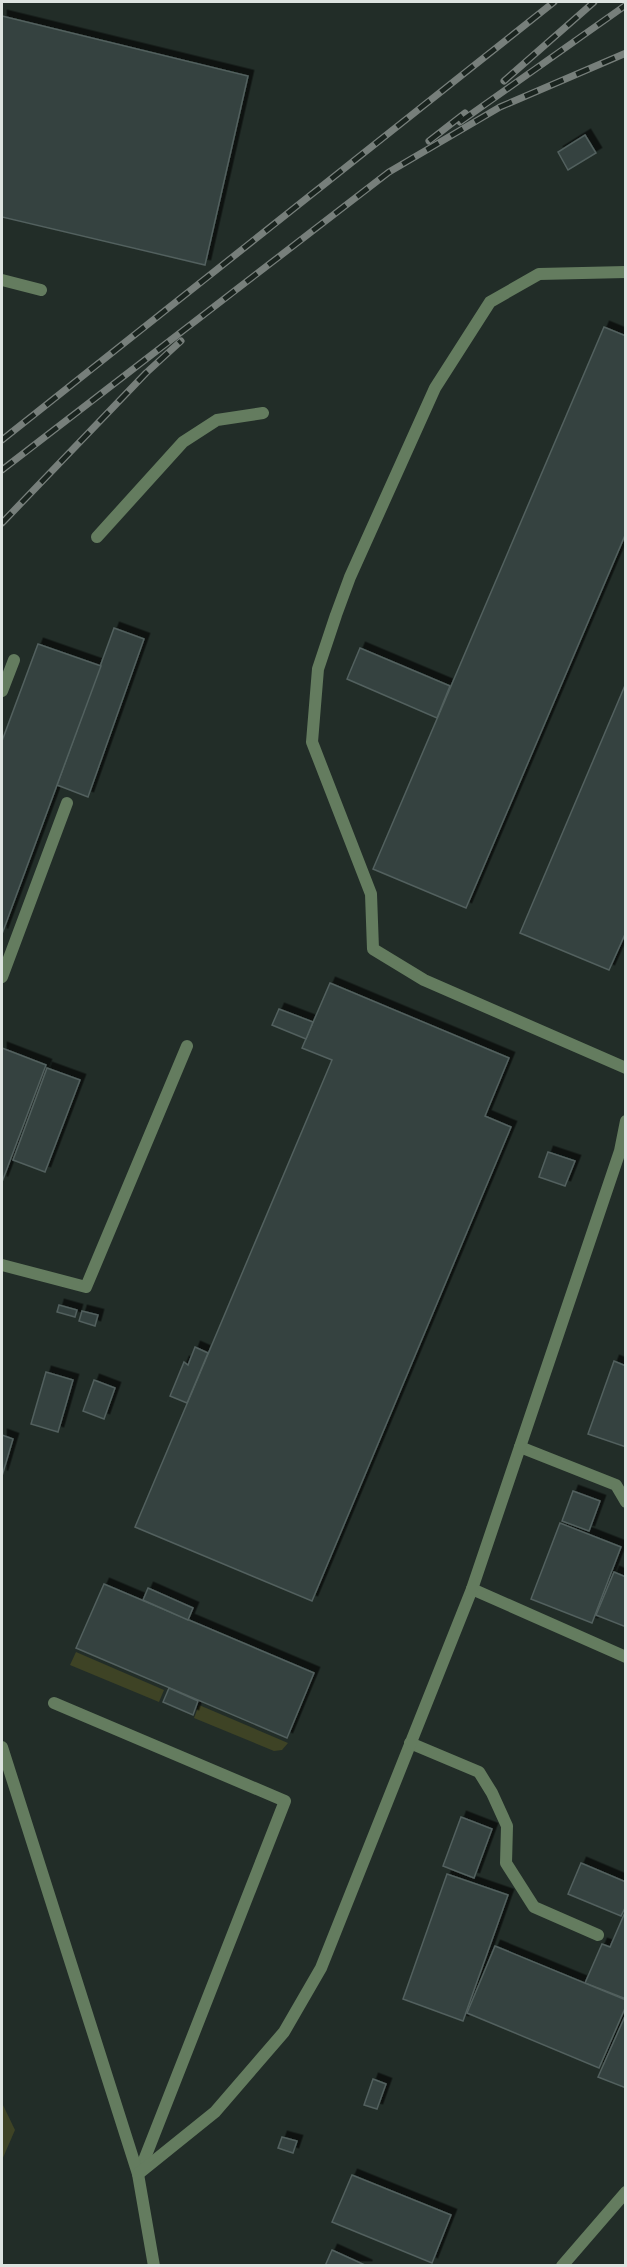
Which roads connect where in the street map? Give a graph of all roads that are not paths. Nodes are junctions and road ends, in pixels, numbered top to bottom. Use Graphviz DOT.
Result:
graph roads {
  1 [pos="626,272"];
  2 [pos="2,280"];
  3 [pos="41,290"];
  4 [pos="263,413"];
  5 [pos="97,537"];
  6 [pos="14,660"];
  7 [pos="2,691"];
  8 [pos="67,803"];
  9 [pos="2,977"];
  10 [pos="187,1046"];
  11 [pos="626,1068"];
  12 [pos="626,1121"];
  13 [pos="623,1151"];
  14 [pos="2,1265"];
  15 [pos="520,1447"];
  16 [pos="626,1502"];
  17 [pos="472,1589"];
  18 [pos="626,1657"];
  19 [pos="54,1703"];
  20 [pos="410,1743"];
  21 [pos="2,1747"];
  22 [pos="598,1935"];
  23 [pos="138,2174"];
  24 [pos="626,2192"];
  25 [pos="154,2265"];
  26 [pos="562,2265"];
  1 -- 11 [label="lane"];
  2 -- 3 [label="lane"];
  4 -- 5 [label="lane"];
  6 -- 7 [label="lane"];
  8 -- 9 [label="lane"];
  10 -- 14 [label="lane"];
  12 -- 13 [label="lane"];
  13 -- 15 [label="lane"];
  15 -- 16 [label="lane"];
  15 -- 17 [label="lane"];
  17 -- 18 [label="lane"];
  17 -- 20 [label="lane"];
  19 -- 23 [label="lane"];
  20 -- 22 [label="lane"];
  20 -- 23 [label="lane"];
  21 -- 23 [label="lane"];
  23 -- 25 [label="lane"];
  24 -- 26 [label="lane"];
}
